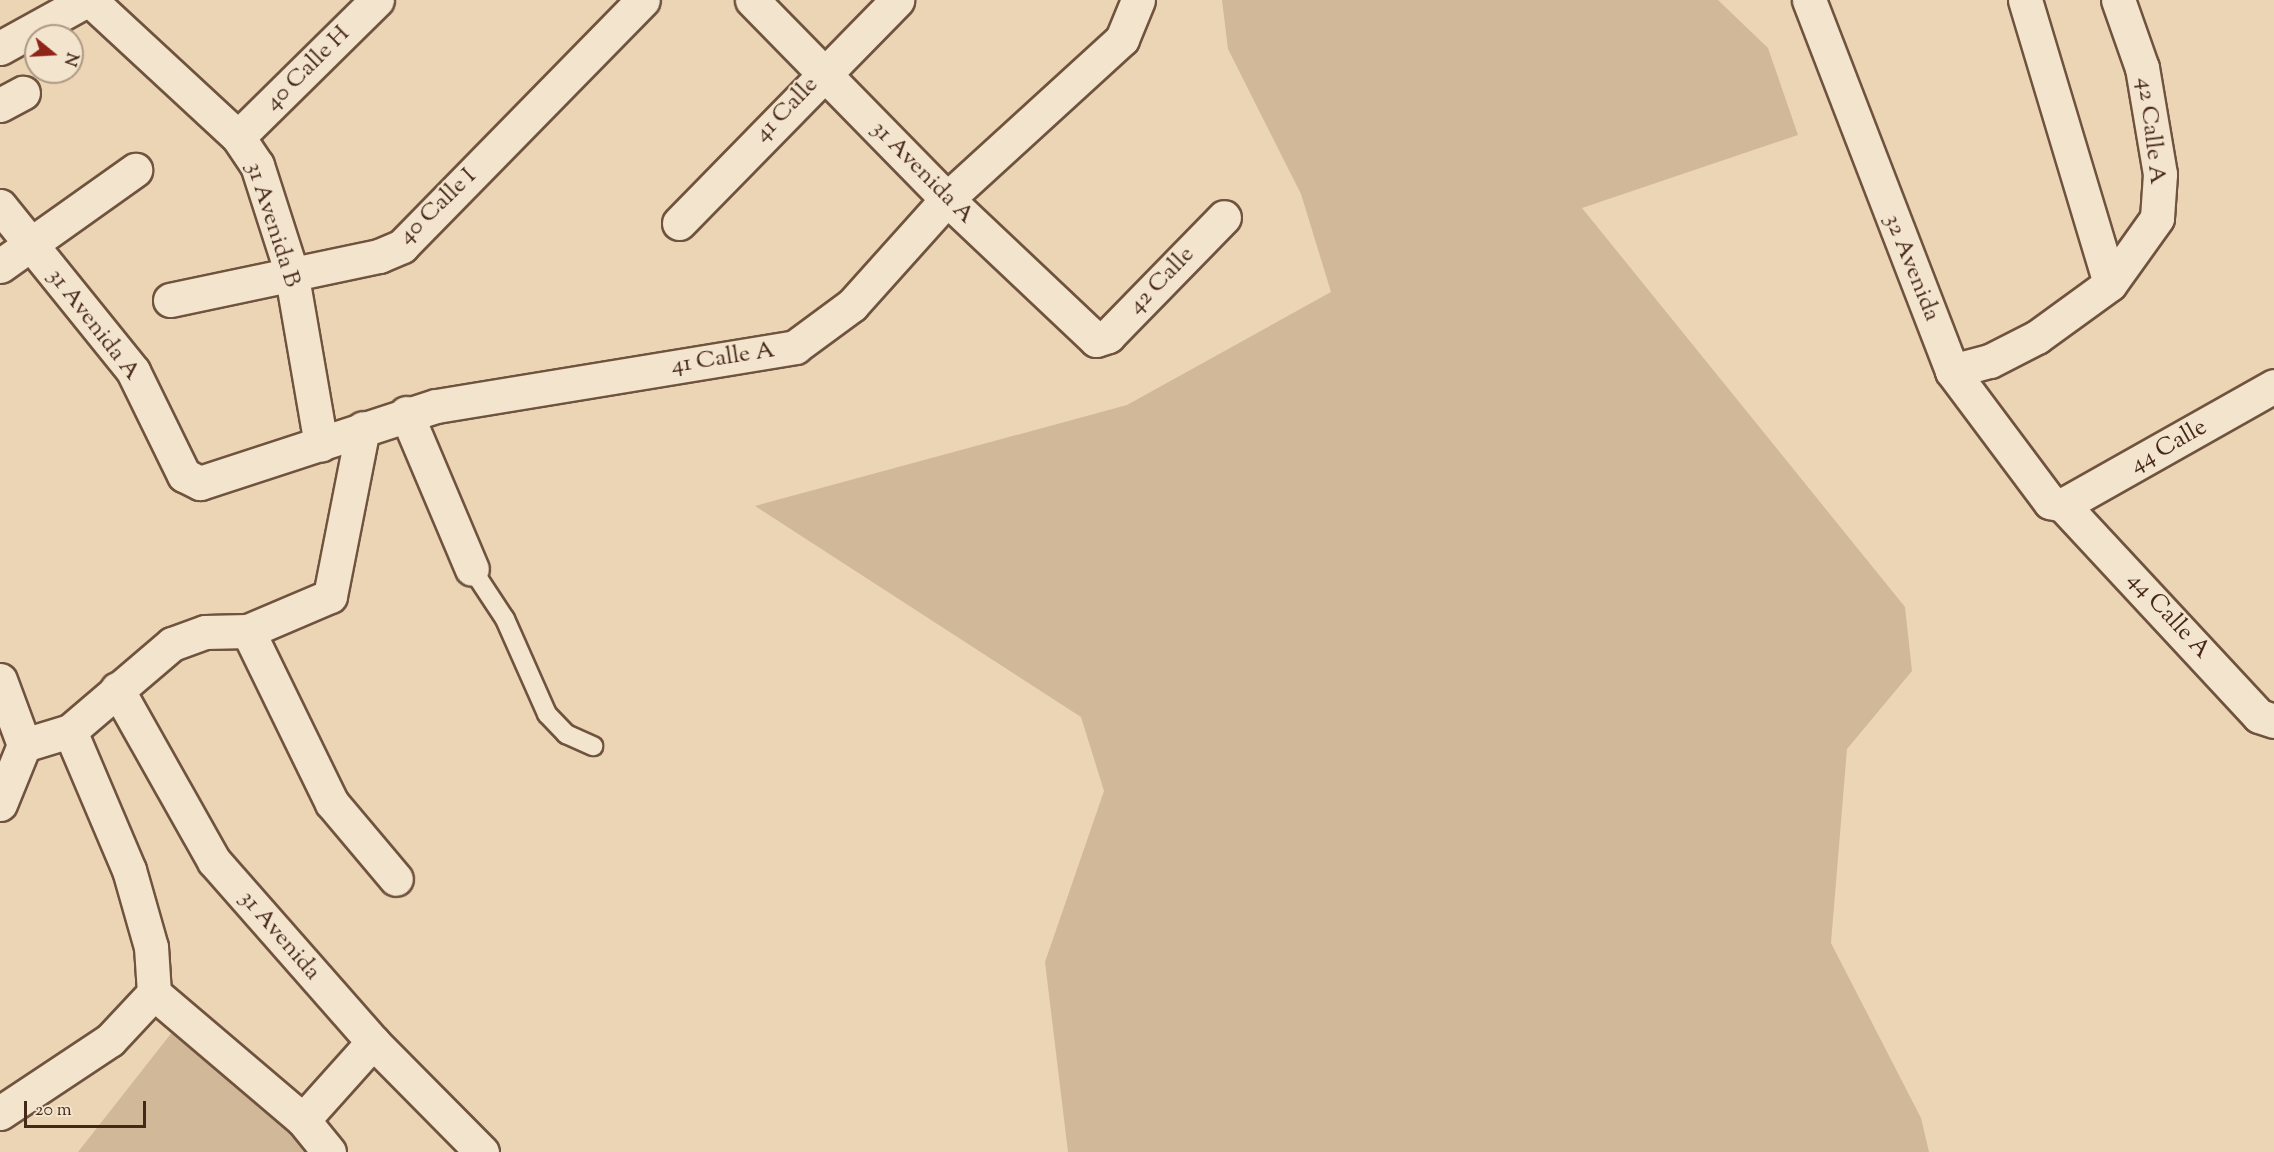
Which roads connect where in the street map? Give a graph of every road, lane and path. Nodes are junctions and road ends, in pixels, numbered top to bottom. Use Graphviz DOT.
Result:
graph roads {
  1 [pos="377,0"];
  2 [pos="643,0"];
  3 [pos="752,0"];
  4 [pos="897,0"];
  5 [pos="1809,0"];
  6 [pos="2025,0"];
  7 [pos="2118,0"];
  8 [pos="90,2"];
  9 [pos="1135,9"];
  10 [pos="0,48"];
  11 [pos="824,72"];
  12 [pos="238,138"];
  13 [pos="135,170"];
  14 [pos="947,200"];
  15 [pos="0,206"];
  16 [pos="1224,217"];
  17 [pos="679,223"];
  18 [pos="29,243"];
  19 [pos="0,266"];
  20 [pos="291,271"];
  21 [pos="2110,284"];
  22 [pos="170,300"];
  23 [pos="1096,340"];
  24 [pos="1952,371"];
  25 [pos="2274,386"];
  26 [pos="406,413"];
  27 [pos="363,429"];
  28 [pos="321,444"];
  29 [pos="192,481"];
  30 [pos="2063,506"];
  31 [pos="472,569"];
  32 [pos="248,632"];
  33 [pos="0,680"];
  34 [pos="117,689"];
  35 [pos="2274,721"];
  36 [pos="70,731"];
  37 [pos="24,745"];
  38 [pos="593,746"];
  39 [pos="0,804"];
  40 [pos="396,879"];
  41 [pos="154,993"];
  42 [pos="373,1042"];
  43 [pos="0,1113"];
  44 [pos="303,1120"];
  45 [pos="329,1152"];
  46 [pos="482,1152"];
  1 -- 12 [label="street, 40 Calle H"];
  2 -- 20 [label="street, 40 Calle I"];
  3 -- 11 [label="street, 31 Avenida A"];
  4 -- 11 [label="street, 41 Calle"];
  5 -- 24 [label="street, 32 Avenida"];
  6 -- 21 [label="street"];
  7 -- 21 [label="street, 42 Calle A"];
  8 -- 10 [label="street"];
  8 -- 12 [label="street, 31 Avenida B"];
  9 -- 14 [label="street, 41 Calle A"];
  11 -- 14 [label="street, 31 Avenida A"];
  11 -- 17 [label="street, 41 Calle"];
  12 -- 20 [label="street, 31 Avenida B"];
  13 -- 18 [label="street"];
  14 -- 23 [label="street, 31 Avenida A"];
  14 -- 26 [label="street, 41 Calle A"];
  15 -- 18 [label="street, 31 Avenida A"];
  16 -- 23 [label="street, 42 Calle"];
  18 -- 19 [label="street"];
  18 -- 29 [label="street, 31 Avenida A"];
  20 -- 22 [label="street, 40 Calle I"];
  20 -- 28 [label="street, 31 Avenida B"];
  21 -- 24 [label="street, 42 Calle A"];
  24 -- 30 [label="street, 32 Avenida"];
  25 -- 30 [label="street, 44 Calle"];
  26 -- 27 [label="street, 41 Calle A"];
  26 -- 31 [label="street"];
  27 -- 28 [label="street, 41 Calle A"];
  27 -- 32 [label="street"];
  28 -- 29 [label="street, 41 Calle A"];
  30 -- 35 [label="street, 44 Calle A"];
  31 -- 38 [label="lane"];
  32 -- 34 [label="street"];
  32 -- 40 [label="street"];
  33 -- 37 [label="street"];
  34 -- 36 [label="street"];
  34 -- 42 [label="street, 31 Avenida"];
  36 -- 37 [label="street"];
  36 -- 41 [label="street"];
  37 -- 39 [label="street"];
  41 -- 43 [label="street"];
  41 -- 44 [label="street"];
  42 -- 44 [label="street"];
  42 -- 46 [label="street, 31 Avenida"];
  44 -- 45 [label="street"];
}
